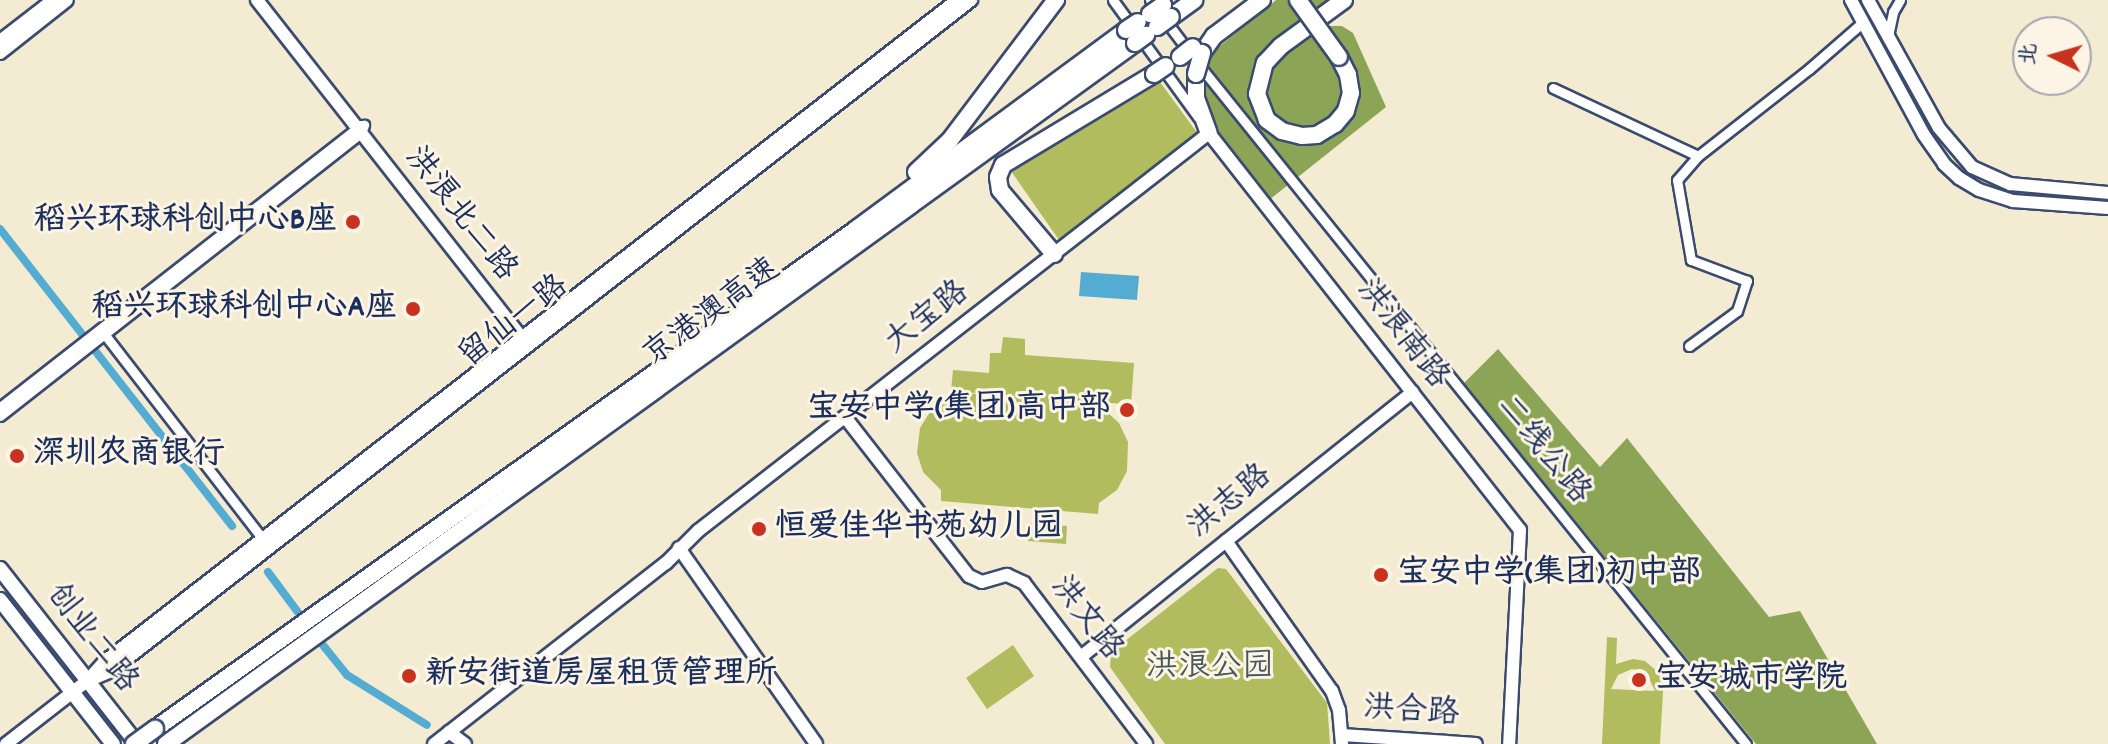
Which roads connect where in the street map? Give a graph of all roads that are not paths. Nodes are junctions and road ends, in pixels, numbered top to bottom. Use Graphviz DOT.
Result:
graph roads {
  1 [pos="53,0"];
  2 [pos="67,0"];
  3 [pos="257,0"];
  4 [pos="267,0"];
  5 [pos="957,0"];
  6 [pos="971,0"];
  7 [pos="1056,0"];
  8 [pos="1113,0"];
  9 [pos="1194,0"];
  10 [pos="1253,0"];
  11 [pos="1262,0"];
  12 [pos="1298,0"];
  13 [pos="1344,0"];
  14 [pos="1868,0"];
  15 [pos="1900,0"];
  16 [pos="1852,2"];
  17 [pos="1151,19"];
  18 [pos="1863,22"];
  19 [pos="1888,36"];
  20 [pos="0,41"];
  21 [pos="0,53"];
  22 [pos="1179,59"];
  23 [pos="1553,88"];
  24 [pos="360,128"];
  25 [pos="1209,133"];
  26 [pos="1698,156"];
  27 [pos="2108,193"];
  28 [pos="2108,208"];
  29 [pos="1054,254"];
  30 [pos="811,261"];
  31 [pos="505,316"];
  32 [pos="102,332"];
  33 [pos="526,339"];
  34 [pos="1689,346"];
  35 [pos="79,349"];
  36 [pos="501,354"];
  37 [pos="1413,392"];
  38 [pos="0,407"];
  39 [pos="0,416"];
  40 [pos="845,417"];
  41 [pos="263,539"];
  42 [pos="1226,541"];
  43 [pos="679,548"];
  44 [pos="0,569"];
  45 [pos="0,600"];
  46 [pos="1082,656"];
  47 [pos="87,681"];
  48 [pos="72,693"];
  49 [pos="449,732"];
  50 [pos="1342,739"];
  51 [pos="6,744"];
  52 [pos="113,744"];
  53 [pos="135,744"];
  54 [pos="166,744"];
  55 [pos="423,744"];
  56 [pos="434,744"];
  57 [pos="465,744"];
  58 [pos="816,744"];
  59 [pos="1146,744"];
  60 [pos="1476,744"];
  61 [pos="1509,744"];
  62 [pos="1746,744"];
  1 -- 20 [label="main road"];
  2 -- 21 [label="main road"];
  3 -- 24 [label="main road, 洪浪北二路"];
  4 -- 24 [label="main road, 洪浪北二路"];
  5 -- 33 [label="main road, 留仙一路"];
  6 -- 33 [label="main road, 留仙一路"];
  7 -- 30 [label="highway, 京港澳高速"];
  8 -- 25 [label="street, 洪浪南路"];
  9 -- 17 [label="highway, 京港澳高速"];
  10 -- 22 [label="highway"];
  11 -- 22 [label="highway"];
  12 -- 13 [label="highway, bridge"];
  14 -- 19 [label="main road"];
  15 -- 19 [label="street"];
  16 -- 18 [label="main road"];
  17 -- 30 [label="highway, 京港澳高速"];
  17 -- 54 [label="highway, 京港澳高速"];
  17 -- 62 [label="street, 二线公路"];
  18 -- 26 [label="street"];
  18 -- 28 [label="main road"];
  19 -- 27 [label="main road"];
  22 -- 25 [label="highway, bridge"];
  22 -- 29 [label="highway"];
  23 -- 26 [label="street"];
  24 -- 31 [label="main road, 洪浪北二路"];
  24 -- 32 [label="street"];
  24 -- 33 [label="main road, 洪浪北二路"];
  25 -- 29 [label="main road, 大宝路"];
  25 -- 37 [label="main road, 洪浪南路"];
  26 -- 34 [label="street"];
  29 -- 40 [label="main road, 大宝路"];
  30 -- 53 [label="highway, 京港澳高速, bridge"];
  31 -- 33 [label="main road, 洪浪北二路"];
  31 -- 36 [label="main road"];
  32 -- 35 [label="street"];
  32 -- 41 [label="street"];
  33 -- 36 [label="main road, 留仙一路"];
  33 -- 47 [label="main road, 留仙一路"];
  35 -- 38 [label="street"];
  35 -- 39 [label="street"];
  36 -- 41 [label="main road, 留仙一路"];
  37 -- 42 [label="main road, 洪志路"];
  37 -- 61 [label="main road, 洪浪南路"];
  40 -- 43 [label="main road, 大宝路"];
  40 -- 46 [label="main road, 洪文路"];
  41 -- 47 [label="main road, 留仙一路"];
  42 -- 46 [label="main road, 洪志路"];
  42 -- 50 [label="main road"];
  43 -- 49 [label="main road, 大宝路"];
  43 -- 55 [label="main road, 大宝路"];
  43 -- 58 [label="main road"];
  44 -- 47 [label="main road, 创业二路"];
  45 -- 48 [label="main road, 创业二路"];
  46 -- 59 [label="main road, 洪文路"];
  47 -- 48 [label="main road, 留仙一路"];
  47 -- 53 [label="main road, 创业二路"];
  48 -- 51 [label="main road, 留仙一路"];
  48 -- 52 [label="main road, 创业二路"];
  49 -- 56 [label="main road, 大宝路"];
  49 -- 57 [label="main road"];
  50 -- 60 [label="main road, 洪合路"];
}
